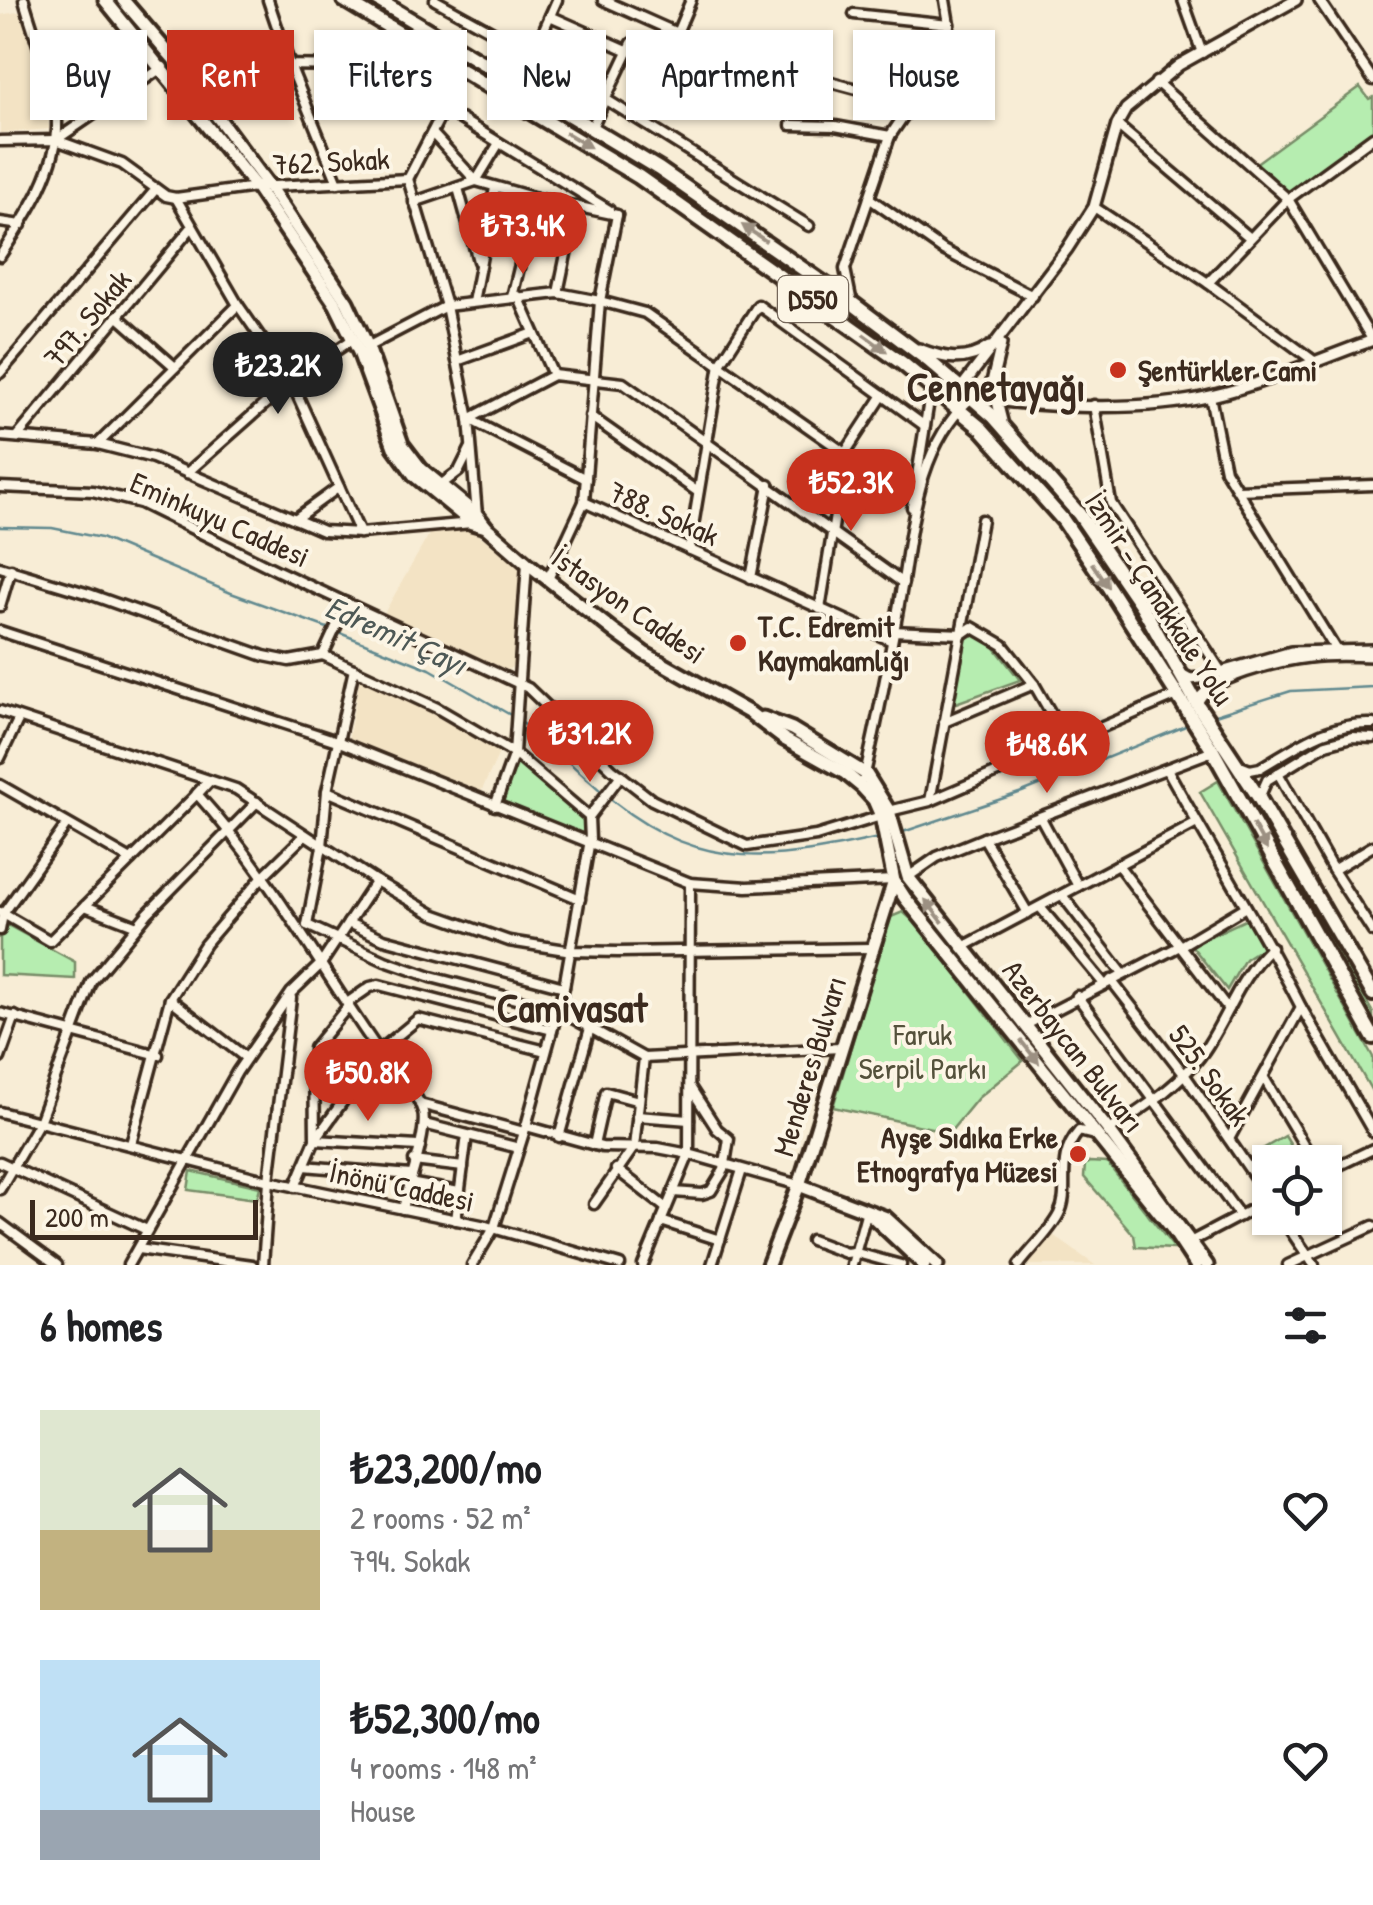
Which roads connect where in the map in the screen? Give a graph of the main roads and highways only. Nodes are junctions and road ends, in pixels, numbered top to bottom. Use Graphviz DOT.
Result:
graph roads {
  1 [pos="105,0"];
  2 [pos="123,0"];
  3 [pos="344,0"];
  4 [pos="378,0"];
  5 [pos="263,187"];
  6 [pos="1189,703"];
  7 [pos="1216,749"];
  8 [pos="896,860"];
  9 [pos="894,880"];
  10 [pos="1373,994"];
  11 [pos="1373,1037"];
  12 [pos="1103,1133"];
  13 [pos="798,1185"];
  14 [pos="866,1210"];
  15 [pos="768,1265"];
  16 [pos="924,1265"];
  17 [pos="936,1265"];
  18 [pos="1196,1265"];
  19 [pos="1207,1265"];
  1 -- 5 [label="main road, İstasyon Caddesi"];
  2 -- 5 [label="main road, İstasyon Caddesi"];
  3 -- 6 [label="highway, İzmir - Çanakkale Yolu / D550, one-way"];
  6 -- 4 [label="highway, İzmir - Çanakkale Yolu, one-way"];
  5 -- 8 [label="main road, İstasyon Caddesi"];
  6 -- 7 [label="highway, İzmir - Çanakkale Yolu / D550"];
  7 -- 10 [label="highway, İzmir - Çanakkale Yolu"];
  7 -- 11 [label="highway, İzmir - Çanakkale Yolu / D550, one-way"];
  8 -- 9 [label="main road, Azerbaycan Bulvarı"];
  12 -- 8 [label="main road, Azerbaycan Bulvarı, one-way"];
  9 -- 12 [label="main road, Azerbaycan Bulvarı, one-way"];
  9 -- 13 [label="main road, Menderes Bulvarı"];
  12 -- 18 [label="main road, Azerbaycan Bulvarı"];
  12 -- 19 [label="main road, Azerbaycan Bulvarı"];
  13 -- 14 [label="main road"];
  13 -- 15 [label="main road, Menderes Bulvarı"];
  14 -- 16 [label="main road"];
  14 -- 17 [label="main road"];
}
